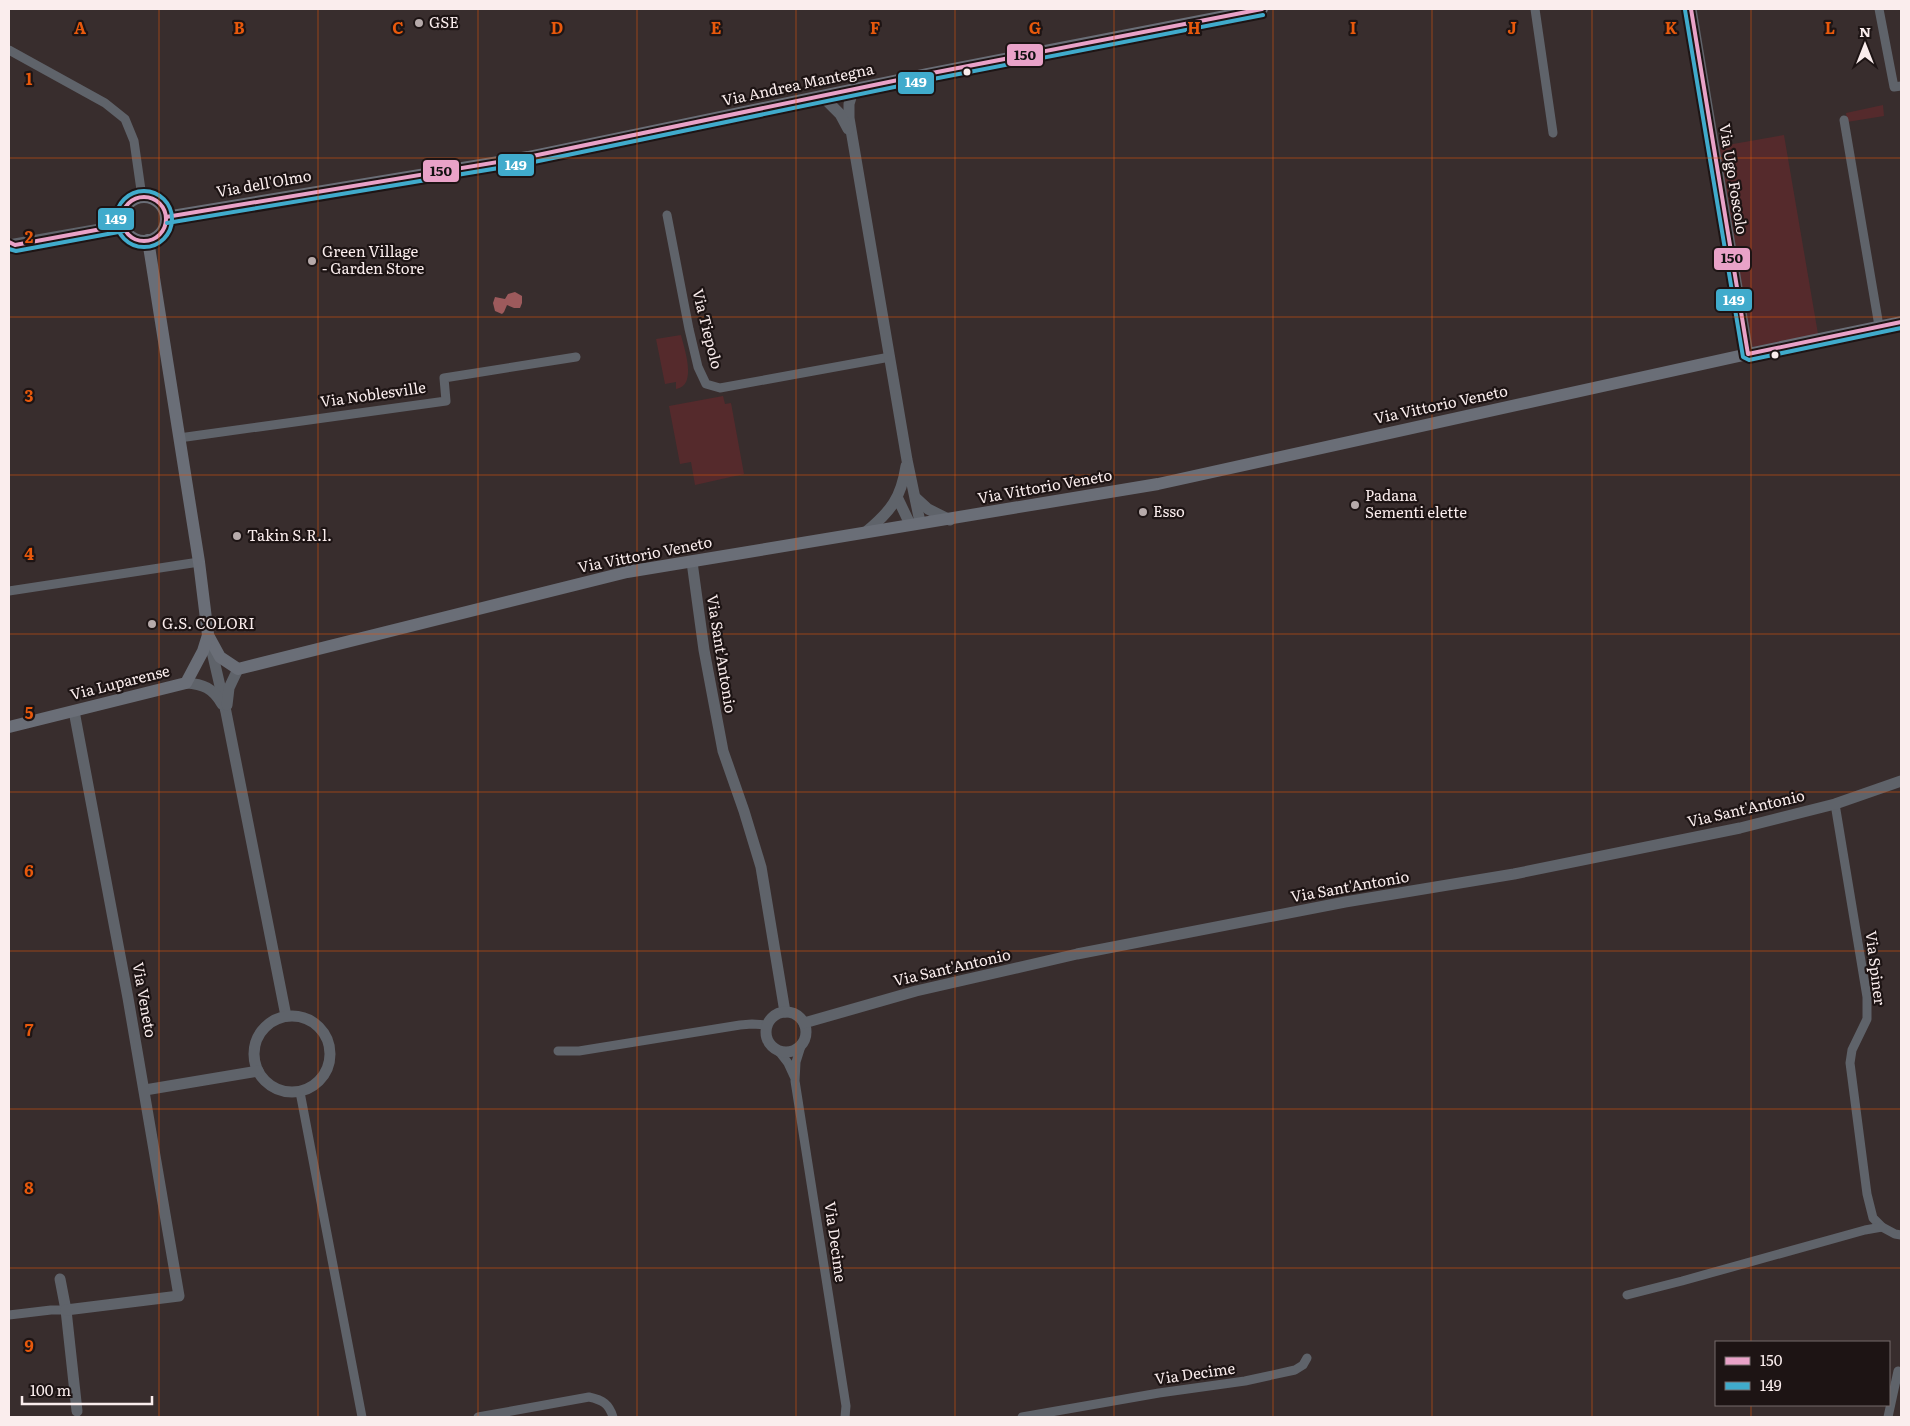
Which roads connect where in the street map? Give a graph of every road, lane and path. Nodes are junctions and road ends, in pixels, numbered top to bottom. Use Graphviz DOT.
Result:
graph roads {
  1 [pos="1262,9"];
  2 [pos="1535,9"];
  3 [pos="1691,9"];
  4 [pos="1879,9"];
  5 [pos="9,50"];
  6 [pos="1901,86"];
  7 [pos="846,95"];
  8 [pos="823,97"];
  9 [pos="840,114"];
  10 [pos="1844,120"];
  11 [pos="1553,133"];
  12 [pos="852,138"];
  13 [pos="368,183"];
  14 [pos="142,197"];
  15 [pos="667,215"];
  16 [pos="166,217"];
  17 [pos="123,225"];
  18 [pos="148,240"];
  19 [pos="11,244"];
  20 [pos="1901,322"];
  21 [pos="1879,326"];
  22 [pos="1748,354"];
  23 [pos="576,357"];
  24 [pos="890,357"];
  25 [pos="179,438"];
  26 [pos="907,460"];
  27 [pos="916,498"];
  28 [pos="898,499"];
  29 [pos="950,520"];
  30 [pos="915,523"];
  31 [pos="867,531"];
  32 [pos="199,562"];
  33 [pos="692,562"];
  34 [pos="9,591"];
  35 [pos="208,635"];
  36 [pos="238,669"];
  37 [pos="186,683"];
  38 [pos="74,712"];
  39 [pos="226,712"];
  40 [pos="9,727"];
  41 [pos="1901,781"];
  42 [pos="1835,804"];
  43 [pos="785,1012"];
  44 [pos="286,1016"];
  45 [pos="804,1023"];
  46 [pos="767,1025"];
  47 [pos="802,1043"];
  48 [pos="778,1050"];
  49 [pos="558,1051"];
  50 [pos="258,1071"];
  51 [pos="795,1081"];
  52 [pos="144,1090"];
  53 [pos="300,1092"];
  54 [pos="1882,1227"];
  55 [pos="1901,1235"];
  56 [pos="60,1279"];
  57 [pos="1627,1295"];
  58 [pos="66,1310"];
  59 [pos="9,1315"];
  60 [pos="1307,1358"];
  61 [pos="1901,1372"];
  62 [pos="846,1406"];
  63 [pos="77,1411"];
  64 [pos="362,1417"];
  65 [pos="478,1417"];
  66 [pos="613,1417"];
  67 [pos="844,1417"];
  68 [pos="852,1417"];
  69 [pos="1022,1417"];
  70 [pos="1888,1417"];
  1 -- 7 [label="main road, Via Andrea Mantegna"];
  2 -- 11 [label="street"];
  3 -- 22 [label="street, Via Ugo Foscolo"];
  4 -- 6 [label="street"];
  5 -- 14 [label="street"];
  7 -- 8 [label="main road, Via Andrea Mantegna"];
  7 -- 9 [label="street"];
  7 -- 12 [label="street"];
  8 -- 9 [label="street"];
  8 -- 13 [label="main road, Via Andrea Mantegna"];
  9 -- 12 [label="street"];
  10 -- 21 [label="street"];
  12 -- 24 [label="street"];
  13 -- 16 [label="main road, Via dell'Olmo"];
  14 -- 16 [label="main road"];
  14 -- 17 [label="main road"];
  15 -- 24 [label="street, Via Tiepolo"];
  16 -- 18 [label="main road"];
  17 -- 18 [label="main road"];
  17 -- 19 [label="street"];
  18 -- 25 [label="main road"];
  20 -- 21 [label="main road, Via Vittorio Veneto"];
  21 -- 22 [label="main road, Via Vittorio Veneto"];
  22 -- 29 [label="main road, Via Vittorio Veneto"];
  23 -- 25 [label="street, Via Noblesville"];
  24 -- 26 [label="street"];
  25 -- 32 [label="main road"];
  26 -- 27 [label="street"];
  26 -- 28 [label="street"];
  27 -- 29 [label="street"];
  27 -- 30 [label="street"];
  28 -- 30 [label="street"];
  28 -- 31 [label="street"];
  29 -- 30 [label="main road, Via Vittorio Veneto"];
  30 -- 31 [label="main road, Via Vittorio Veneto"];
  31 -- 33 [label="main road, Via Vittorio Veneto"];
  32 -- 34 [label="street"];
  32 -- 35 [label="main road"];
  33 -- 36 [label="main road, Via Vittorio Veneto"];
  33 -- 43 [label="street, Via Sant'Antonio"];
  35 -- 36 [label="main road"];
  35 -- 37 [label="main road"];
  35 -- 39 [label="street"];
  36 -- 39 [label="street"];
  37 -- 38 [label="main road, Via Luparense"];
  37 -- 39 [label="street, Via Luparense"];
  38 -- 40 [label="main road, Via Luparense"];
  38 -- 52 [label="street, Via Veneto"];
  39 -- 44 [label="street"];
  41 -- 42 [label="street, Via Sant'Antonio"];
  42 -- 45 [label="street, Via Sant'Antonio"];
  42 -- 54 [label="street, Via Spiner"];
  43 -- 45 [label="street"];
  43 -- 46 [label="street"];
  44 -- 50 [label="street"];
  44 -- 53 [label="street"];
  45 -- 47 [label="street"];
  46 -- 48 [label="street"];
  46 -- 49 [label="street"];
  47 -- 48 [label="street"];
  47 -- 51 [label="street, Via Decime"];
  48 -- 51 [label="street, Via Decime"];
  50 -- 52 [label="street"];
  50 -- 53 [label="street"];
  51 -- 62 [label="street, Via Decime"];
  52 -- 58 [label="street, Via Veneto"];
  53 -- 64 [label="street"];
  54 -- 55 [label="street"];
  54 -- 57 [label="street"];
  56 -- 58 [label="street"];
  58 -- 59 [label="street"];
  58 -- 63 [label="street"];
  60 -- 69 [label="street, Via Decime"];
  61 -- 70 [label="street"];
  62 -- 67 [label="street, Via Decime"];
  62 -- 68 [label="street, Via Decime"];
  65 -- 66 [label="street"];
}
